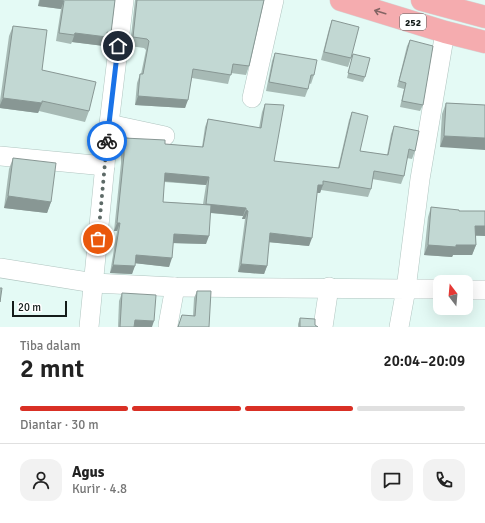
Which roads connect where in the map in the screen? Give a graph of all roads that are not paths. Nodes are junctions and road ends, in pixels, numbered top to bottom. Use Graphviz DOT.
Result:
graph roads {
  1 [pos="124,0"];
  2 [pos="274,0"];
  3 [pos="341,0"];
  4 [pos="422,0"];
  5 [pos="485,17"];
  6 [pos="445,32"];
  7 [pos="485,42"];
  8 [pos="252,98"];
  9 [pos="109,124"];
  10 [pos="164,136"];
  11 [pos="0,156"];
  12 [pos="105,166"];
  13 [pos="0,268"];
  14 [pos="94,282"];
  15 [pos="176,287"];
  16 [pos="329,287"];
  17 [pos="406,289"];
  18 [pos="433,289"];
  19 [pos="473,290"];
  20 [pos="485,290"];
  21 [pos="168,325"];
  22 [pos="89,327"];
  23 [pos="323,327"];
  24 [pos="399,327"];
  1 -- 9 [label="street"];
  2 -- 8 [label="street"];
  6 -- 3 [label="main road, 252, one-way"];
  4 -- 5 [label="main road, 252"];
  6 -- 7 [label="main road, 252"];
  6 -- 17 [label="street"];
  9 -- 10 [label="street"];
  9 -- 12 [label="street"];
  11 -- 12 [label="street"];
  12 -- 14 [label="street"];
  13 -- 14 [label="street"];
  14 -- 15 [label="street"];
  14 -- 22 [label="street"];
  15 -- 16 [label="street"];
  15 -- 21 [label="street"];
  16 -- 17 [label="street"];
  16 -- 23 [label="street"];
  17 -- 18 [label="street"];
  17 -- 24 [label="street"];
  19 -- 20 [label="street"];
}
